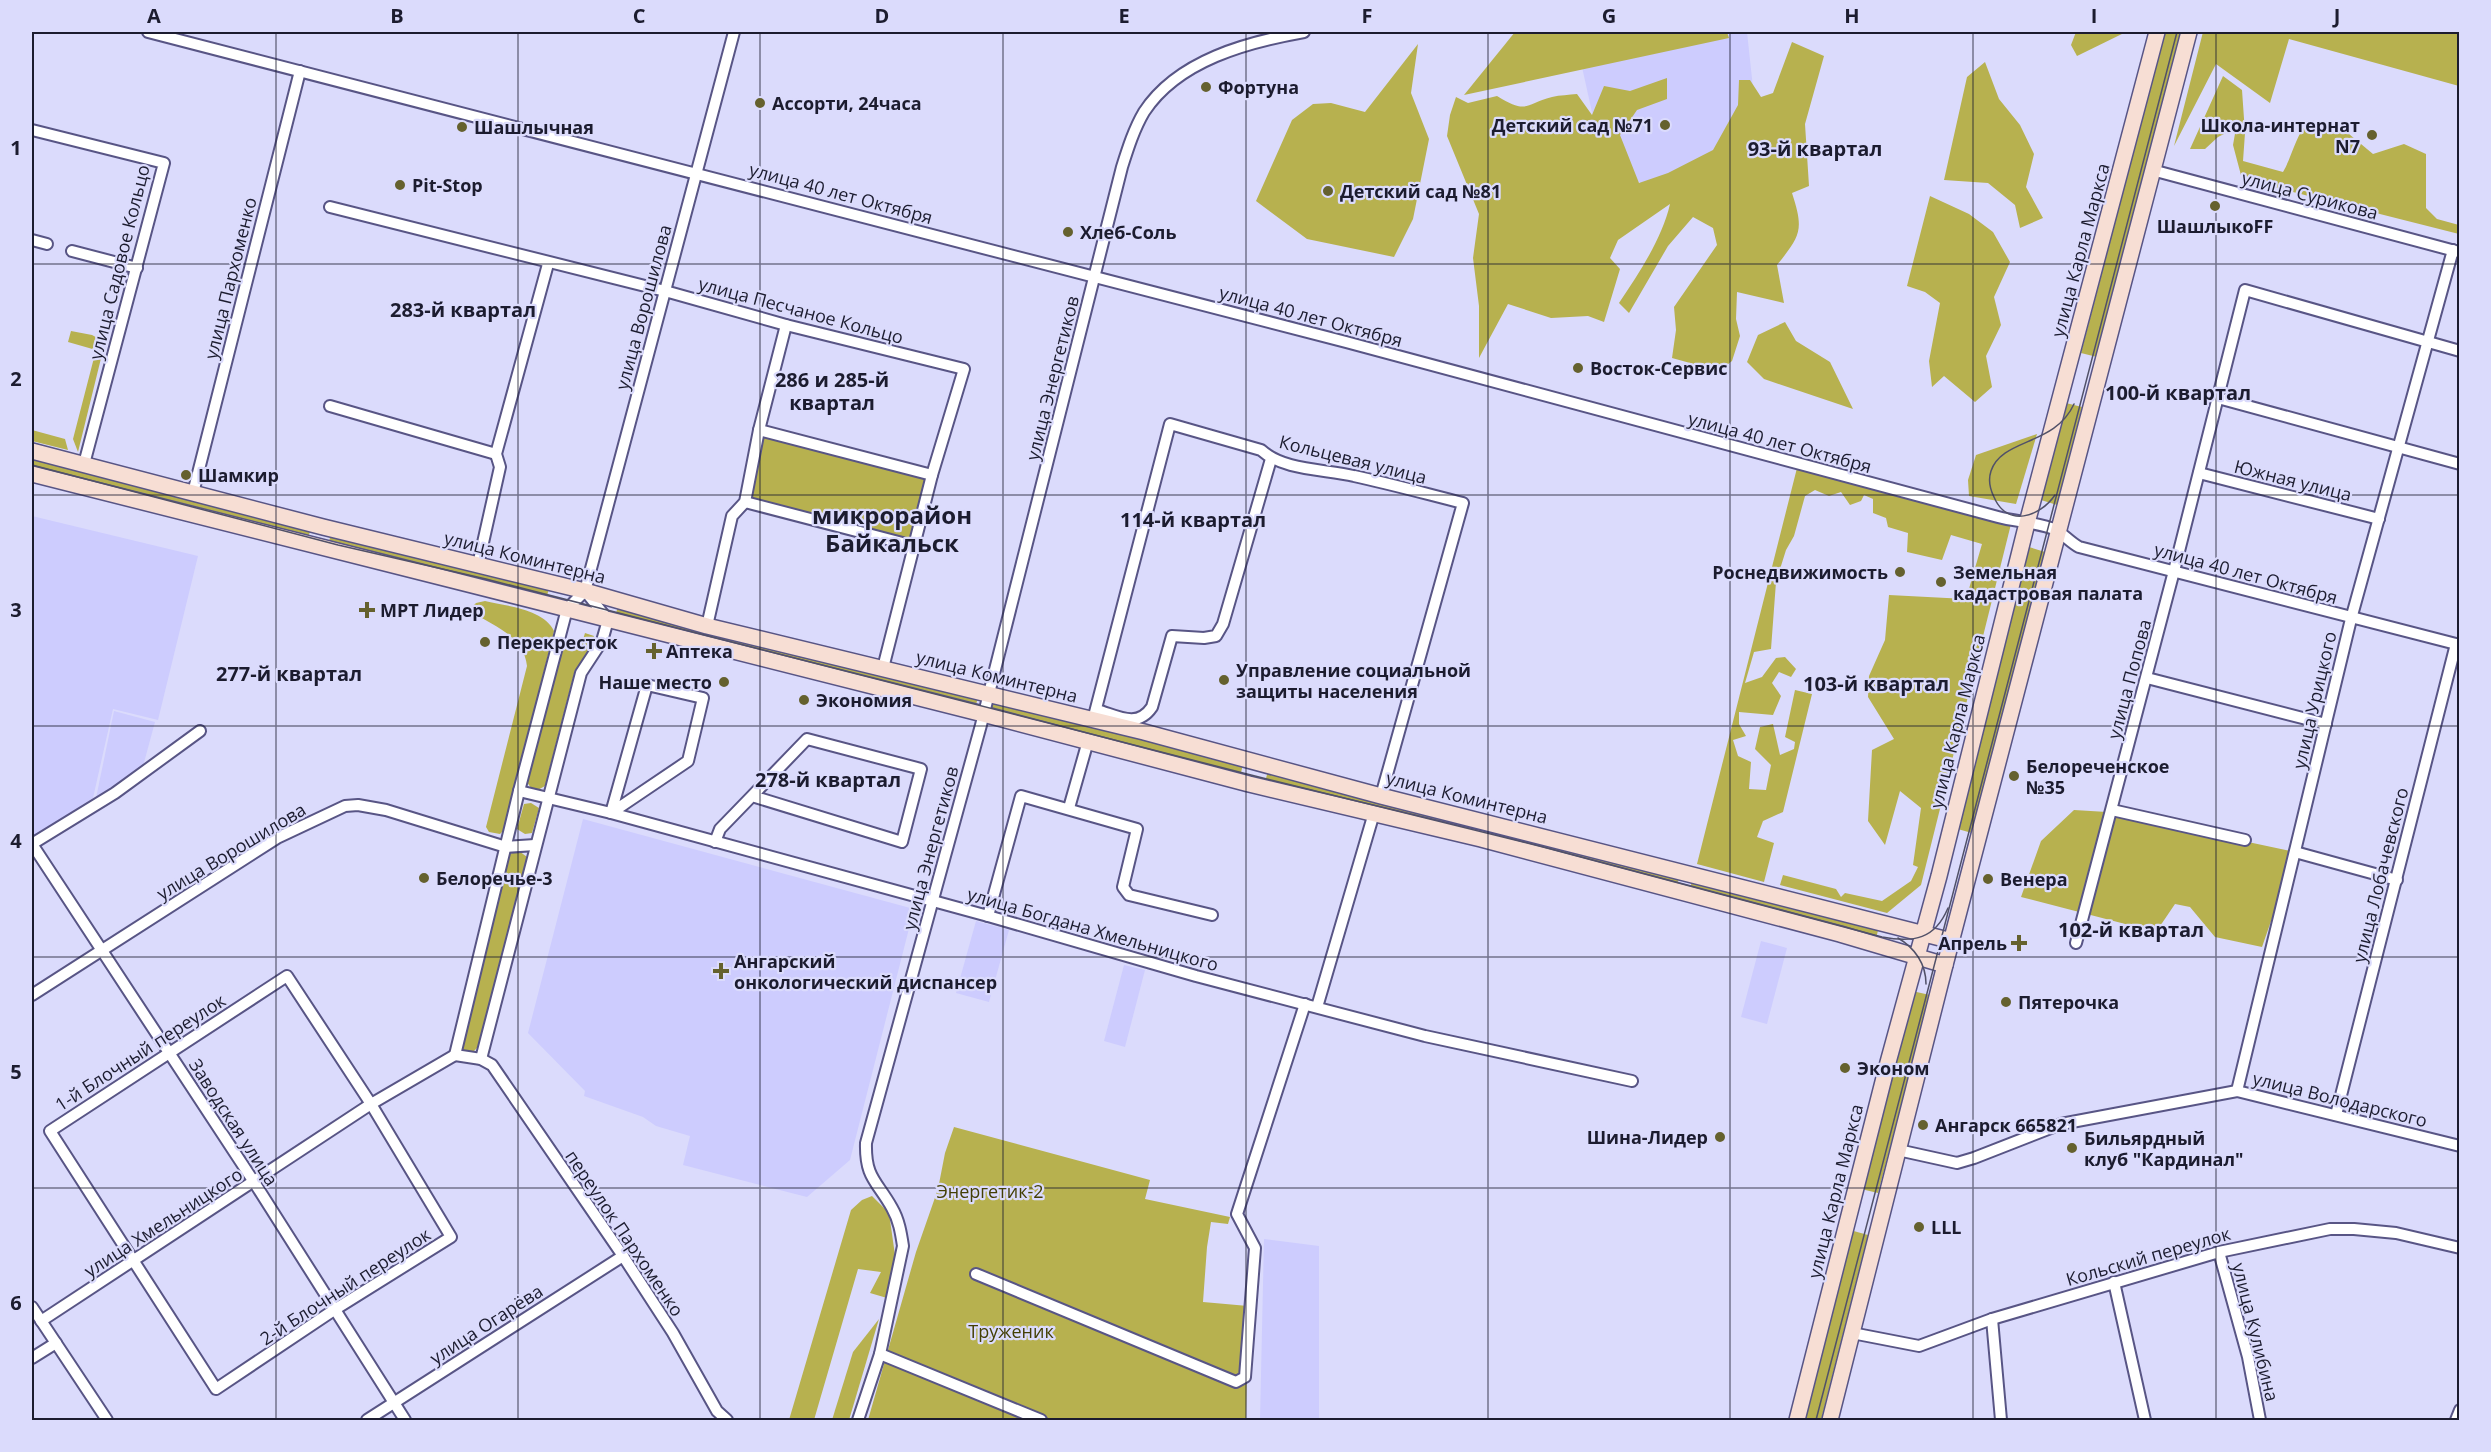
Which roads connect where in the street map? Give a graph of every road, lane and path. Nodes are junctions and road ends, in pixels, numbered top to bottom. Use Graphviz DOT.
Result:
graph roads {
  1 [pos="148,32"];
  2 [pos="735,32"];
  3 [pos="1304,32"];
  4 [pos="2157,32"];
  5 [pos="2190,32"];
  6 [pos="300,71"];
  7 [pos="32,129"];
  8 [pos="2152,170"];
  9 [pos="697,172"];
  10 [pos="330,207"];
  11 [pos="32,240"];
  12 [pos="47,244"];
  13 [pos="72,251"];
  14 [pos="2456,251"];
  15 [pos="548,264"];
  16 [pos="137,268"];
  17 [pos="1095,277"];
  18 [pos="665,291"];
  19 [pos="786,326"];
  20 [pos="2428,342"];
  21 [pos="2460,351"];
  22 [pos="2218,398"];
  23 [pos="330,406"];
  24 [pos="759,430"];
  25 [pos="2397,446"];
  26 [pos="32,451"];
  27 [pos="496,454"];
  28 [pos="1271,459"];
  29 [pos="84,464"];
  30 [pos="2460,464"];
  31 [pos="2199,473"];
  32 [pos="32,474"];
  33 [pos="932,475"];
  34 [pos="193,493"];
  35 [pos="745,502"];
  36 [pos="2379,519"];
  37 [pos="2027,523"];
  38 [pos="323,527"];
  39 [pos="2058,531"];
  40 [pos="914,546"];
  41 [pos="318,548"];
  42 [pos="478,565"];
  43 [pos="2174,571"];
  44 [pos="585,591"];
  45 [pos="567,609"];
  46 [pos="2351,619"];
  47 [pos="608,620"];
  48 [pos="707,626"];
  49 [pos="2458,644"];
  50 [pos="883,668"];
  51 [pos="2146,678"];
  52 [pos="988,693"];
  53 [pos="983,714"];
  54 [pos="1095,715"];
  55 [pos="2326,724"];
  56 [pos="200,731"];
  57 [pos="1088,741"];
  58 [pos="519,791"];
  59 [pos="752,796"];
  60 [pos="1381,796"];
  61 [pos="549,799"];
  62 [pos="1069,808"];
  63 [pos="2112,810"];
  64 [pos="611,813"];
  65 [pos="1374,813"];
  66 [pos="2245,840"];
  67 [pos="715,842"];
  68 [pos="32,844"];
  69 [pos="535,845"];
  70 [pos="506,847"];
  71 [pos="2295,852"];
  72 [pos="2397,880"];
  73 [pos="933,902"];
  74 [pos="1212,915"];
  75 [pos="988,916"];
  76 [pos="1923,932"];
  77 [pos="1952,941"];
  78 [pos="2076,943"];
  79 [pos="100,950"];
  80 [pos="1916,958"];
  81 [pos="1945,965"];
  82 [pos="287,976"];
  83 [pos="32,995"];
  84 [pos="1305,1004"];
  85 [pos="1317,1007"];
  86 [pos="169,1053"];
  87 [pos="455,1054"];
  88 [pos="481,1059"];
  89 [pos="1632,1081"];
  90 [pos="2237,1091"];
  91 [pos="371,1104"];
  92 [pos="2336,1114"];
  93 [pos="2460,1146"];
  94 [pos="1899,1149"];
  95 [pos="254,1182"];
  96 [pos="2460,1248"];
  97 [pos="2219,1252"];
  98 [pos="623,1256"];
  99 [pos="134,1260"];
  100 [pos="976,1274"];
  101 [pos="2114,1282"];
  102 [pos="32,1307"];
  103 [pos="334,1310"];
  104 [pos="1992,1319"];
  105 [pos="41,1321"];
  106 [pos="1852,1333"];
  107 [pos="56,1342"];
  108 [pos="880,1354"];
  109 [pos="32,1358"];
  110 [pos="394,1403"];
  111 [pos="2460,1410"];
  112 [pos="107,1420"];
  113 [pos="367,1420"];
  114 [pos="405,1420"];
  115 [pos="727,1420"];
  116 [pos="858,1420"];
  117 [pos="1041,1420"];
  118 [pos="1797,1420"];
  119 [pos="1830,1420"];
  120 [pos="2001,1420"];
  121 [pos="2145,1420"];
  122 [pos="2260,1420"];
  123 [pos="2456,1420"];
  1 -- 6 [label="street, улица 40 лет Октября"];
  2 -- 9 [label="street, улица Ворошилова"];
  3 -- 17 [label="street, улица Энергетиков"];
  4 -- 37 [label="street, улица Карла Маркса"];
  5 -- 8 [label="street"];
  6 -- 9 [label="street, улица 40 лет Октября"];
  6 -- 34 [label="street, улица Пархоменко"];
  7 -- 16 [label="street, улица Садовое Кольцо"];
  8 -- 14 [label="street, улица Сурикова"];
  8 -- 39 [label="street"];
  9 -- 17 [label="street, улица 40 лет Октября"];
  9 -- 18 [label="street, улица Ворошилова"];
  10 -- 15 [label="street, улица Песчаное Кольцо"];
  11 -- 12 [label="street"];
  13 -- 16 [label="street"];
  14 -- 20 [label="street, улица Урицкого"];
  15 -- 18 [label="street, улица Песчаное Кольцо"];
  15 -- 27 [label="street"];
  16 -- 29 [label="street, улица Садовое Кольцо"];
  17 -- 37 [label="street, улица 40 лет Октября"];
  17 -- 52 [label="street, улица Энергетиков"];
  18 -- 19 [label="street, улица Песчаное Кольцо"];
  18 -- 44 [label="street, улица Ворошилова"];
  19 -- 24 [label="street"];
  19 -- 33 [label="street, улица Песчаное Кольцо"];
  20 -- 21 [label="street, улица Попова"];
  20 -- 22 [label="street, улица Попова"];
  20 -- 25 [label="street, улица Урицкого"];
  22 -- 25 [label="street"];
  22 -- 31 [label="street, улица Попова"];
  23 -- 27 [label="street"];
  24 -- 33 [label="street"];
  24 -- 35 [label="street"];
  25 -- 30 [label="street"];
  25 -- 36 [label="street, улица Урицкого"];
  26 -- 29 [label="street, улица Коминтерна"];
  27 -- 42 [label="street"];
  28 -- 54 [label="street"];
  28 -- 54 [label="street, Кольцевая улица"];
  28 -- 60 [label="street, Кольцевая улица"];
  29 -- 34 [label="street, улица Коминтерна"];
  31 -- 36 [label="street, Южная улица"];
  31 -- 43 [label="street, улица Попова"];
  32 -- 41 [label="street, улица Коминтерна"];
  33 -- 40 [label="street, улица Песчаное Кольцо"];
  34 -- 38 [label="street, улица Коминтерна"];
  35 -- 40 [label="street"];
  35 -- 48 [label="street"];
  36 -- 46 [label="street, улица Урицкого"];
  37 -- 39 [label="street, улица 40 лет Октября"];
  37 -- 76 [label="street, улица Карла Маркса"];
  38 -- 41 [label="street"];
  38 -- 42 [label="street, улица Коминтерна"];
  39 -- 43 [label="street, улица 40 лет Октября"];
  39 -- 77 [label="street"];
  40 -- 50 [label="street, улица Песчаное Кольцо"];
  41 -- 45 [label="street, улица Коминтерна"];
  42 -- 44 [label="street, улица Коминтерна"];
  43 -- 46 [label="street, улица 40 лет Октября"];
  43 -- 51 [label="street, улица Попова"];
  44 -- 45 [label="street"];
  44 -- 47 [label="street"];
  44 -- 48 [label="street, улица Коминтерна"];
  45 -- 47 [label="street, улица Коминтерна"];
  45 -- 58 [label="street"];
  46 -- 49 [label="street, улица 40 лет Октября"];
  46 -- 55 [label="street, улица Урицкого"];
  47 -- 53 [label="street, улица Коминтерна"];
  47 -- 61 [label="street"];
  48 -- 50 [label="street, улица Коминтерна"];
  49 -- 72 [label="street, улица Лобачевского"];
  50 -- 52 [label="street, улица Коминтерна"];
  51 -- 55 [label="street"];
  51 -- 63 [label="street, улица Попова"];
  52 -- 53 [label="street, улица Энергетиков"];
  52 -- 54 [label="street, улица Коминтерна"];
  53 -- 57 [label="street, улица Коминтерна"];
  53 -- 73 [label="street, улица Энергетиков"];
  54 -- 60 [label="street, улица Коминтерна"];
  55 -- 71 [label="street, улица Урицкого"];
  56 -- 68 [label="street"];
  57 -- 62 [label="street"];
  57 -- 65 [label="street, улица Коминтерна"];
  58 -- 61 [label="street, улица Богдана Хмельницкого"];
  58 -- 70 [label="street"];
  59 -- 59 [label="street"];
  59 -- 67 [label="street"];
  60 -- 76 [label="street, улица Коминтерна"];
  61 -- 64 [label="street, улица Богдана Хмельницкого"];
  61 -- 69 [label="street"];
  62 -- 74 [label="street"];
  62 -- 75 [label="street"];
  63 -- 66 [label="street"];
  63 -- 78 [label="street, улица Попова"];
  64 -- 64 [label="street"];
  64 -- 67 [label="street, улица Богдана Хмельницкого"];
  65 -- 80 [label="street, улица Коминтерна"];
  65 -- 85 [label="street"];
  67 -- 73 [label="street, улица Богдана Хмельницкого"];
  68 -- 79 [label="street, Заводская улица"];
  69 -- 70 [label="street"];
  69 -- 88 [label="street"];
  70 -- 79 [label="street, улица Ворошилова"];
  70 -- 87 [label="street"];
  71 -- 72 [label="street"];
  71 -- 90 [label="street, улица Урицкого"];
  72 -- 92 [label="street, улица Лобачевского"];
  73 -- 75 [label="street, улица Богдана Хмельницкого"];
  73 -- 108 [label="street, улица Энергетиков"];
  75 -- 84 [label="street, улица Богдана Хмельницкого"];
  76 -- 77 [label="street, улица Коминтерна"];
  76 -- 80 [label="street, улица Карла Маркса"];
  77 -- 81 [label="street"];
  79 -- 83 [label="street, улица Ворошилова"];
  79 -- 86 [label="street, Заводская улица"];
  80 -- 81 [label="street, улица Коминтерна"];
  80 -- 118 [label="street, улица Карла Маркса"];
  81 -- 94 [label="street"];
  82 -- 86 [label="street, 1-й Блочный переулок"];
  82 -- 91 [label="street, 2-й Блочный переулок"];
  84 -- 85 [label="street, улица Богдана Хмельницкого"];
  84 -- 100 [label="street"];
  85 -- 89 [label="street, улица Богдана Хмельницкого"];
  86 -- 95 [label="street, Заводская улица"];
  86 -- 99 [label="street, 1-й Блочный переулок"];
  87 -- 88 [label="street"];
  87 -- 91 [label="street, улица Хмельницкого"];
  88 -- 98 [label="street, переулок Пархоменко"];
  90 -- 92 [label="street, улица Володарского"];
  90 -- 94 [label="street, улица Володарского"];
  91 -- 95 [label="street, улица Хмельницкого"];
  91 -- 103 [label="street, 2-й Блочный переулок"];
  92 -- 93 [label="street, улица Володарского"];
  94 -- 106 [label="street"];
  95 -- 99 [label="street, улица Хмельницкого"];
  95 -- 103 [label="street, Заводская улица"];
  96 -- 97 [label="street, Кольский переулок"];
  97 -- 101 [label="street, Кольский переулок"];
  97 -- 122 [label="street, улица Кулибина"];
  98 -- 110 [label="street, улица Огарёва"];
  98 -- 115 [label="street, переулок Пархоменко"];
  99 -- 103 [label="street, 2-й Блочный переулок"];
  99 -- 105 [label="street, улица Хмельницкого"];
  101 -- 104 [label="street, Кольский переулок"];
  101 -- 121 [label="street"];
  102 -- 105 [label="street"];
  103 -- 110 [label="street, Заводская улица"];
  104 -- 106 [label="street, Кольский переулок"];
  104 -- 120 [label="street"];
  105 -- 107 [label="street"];
  106 -- 119 [label="street"];
  107 -- 109 [label="street"];
  107 -- 112 [label="street"];
  108 -- 116 [label="street, улица Энергетиков"];
  108 -- 117 [label="street"];
  110 -- 113 [label="street, улица Огарёва"];
  110 -- 114 [label="street, Заводская улица"];
  111 -- 123 [label="street"];
}
